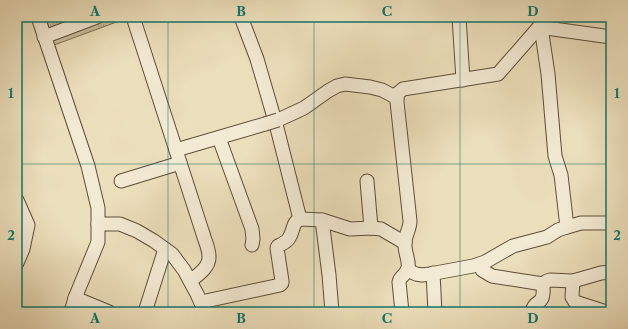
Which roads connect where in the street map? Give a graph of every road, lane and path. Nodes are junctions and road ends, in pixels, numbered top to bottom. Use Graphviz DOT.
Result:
graph roads {
  1 [pos="38,17"];
  2 [pos="96,17"];
  3 [pos="133,17"];
  4 [pos="241,17"];
  5 [pos="459,17"];
  6 [pos="541,27"];
  7 [pos="44,37"];
  8 [pos="611,37"];
  9 [pos="463,80"];
  10 [pos="396,98"];
  11 [pos="219,138"];
  12 [pos="176,150"];
  13 [pos="180,163"];
  14 [pos="121,181"];
  15 [pos="367,181"];
  16 [pos="17,200"];
  17 [pos="301,219"];
  18 [pos="322,220"];
  19 [pos="611,223"];
  20 [pos="98,224"];
  21 [pos="567,227"];
  22 [pos="371,228"];
  23 [pos="405,243"];
  24 [pos="252,245"];
  25 [pos="165,249"];
  26 [pos="17,263"];
  27 [pos="482,270"];
  28 [pos="406,272"];
  29 [pos="611,272"];
  30 [pos="433,273"];
  31 [pos="573,281"];
  32 [pos="190,282"];
  33 [pos="543,284"];
  34 [pos="75,298"];
  35 [pos="203,307"];
  36 [pos="71,312"];
  37 [pos="109,312"];
  38 [pos="145,312"];
  39 [pos="332,312"];
  40 [pos="402,312"];
  41 [pos="435,312"];
  42 [pos="532,312"];
  43 [pos="606,312"];
  1 -- 7 [label="street"];
  2 -- 7 [label="street"];
  3 -- 12 [label="street"];
  4 -- 17 [label="street"];
  5 -- 9 [label="street"];
  6 -- 8 [label="street"];
  6 -- 9 [label="street"];
  6 -- 21 [label="street"];
  7 -- 20 [label="street"];
  9 -- 10 [label="street"];
  10 -- 11 [label="street, bridge"];
  10 -- 23 [label="street"];
  11 -- 12 [label="street"];
  11 -- 24 [label="street"];
  12 -- 13 [label="street"];
  13 -- 14 [label="street"];
  13 -- 32 [label="street"];
  15 -- 22 [label="street"];
  16 -- 26 [label="street"];
  17 -- 18 [label="street"];
  17 -- 35 [label="street"];
  18 -- 22 [label="street"];
  18 -- 39 [label="street"];
  19 -- 21 [label="street"];
  20 -- 25 [label="street"];
  20 -- 34 [label="street"];
  21 -- 30 [label="street"];
  22 -- 23 [label="street"];
  23 -- 28 [label="street"];
  25 -- 32 [label="street"];
  25 -- 38 [label="street"];
  27 -- 33 [label="street"];
  28 -- 30 [label="street"];
  28 -- 40 [label="street"];
  29 -- 31 [label="street"];
  30 -- 41 [label="street"];
  31 -- 33 [label="street"];
  31 -- 43 [label="street"];
  32 -- 35 [label="street"];
  33 -- 42 [label="street"];
  34 -- 36 [label="street"];
  34 -- 37 [label="street"];
}
